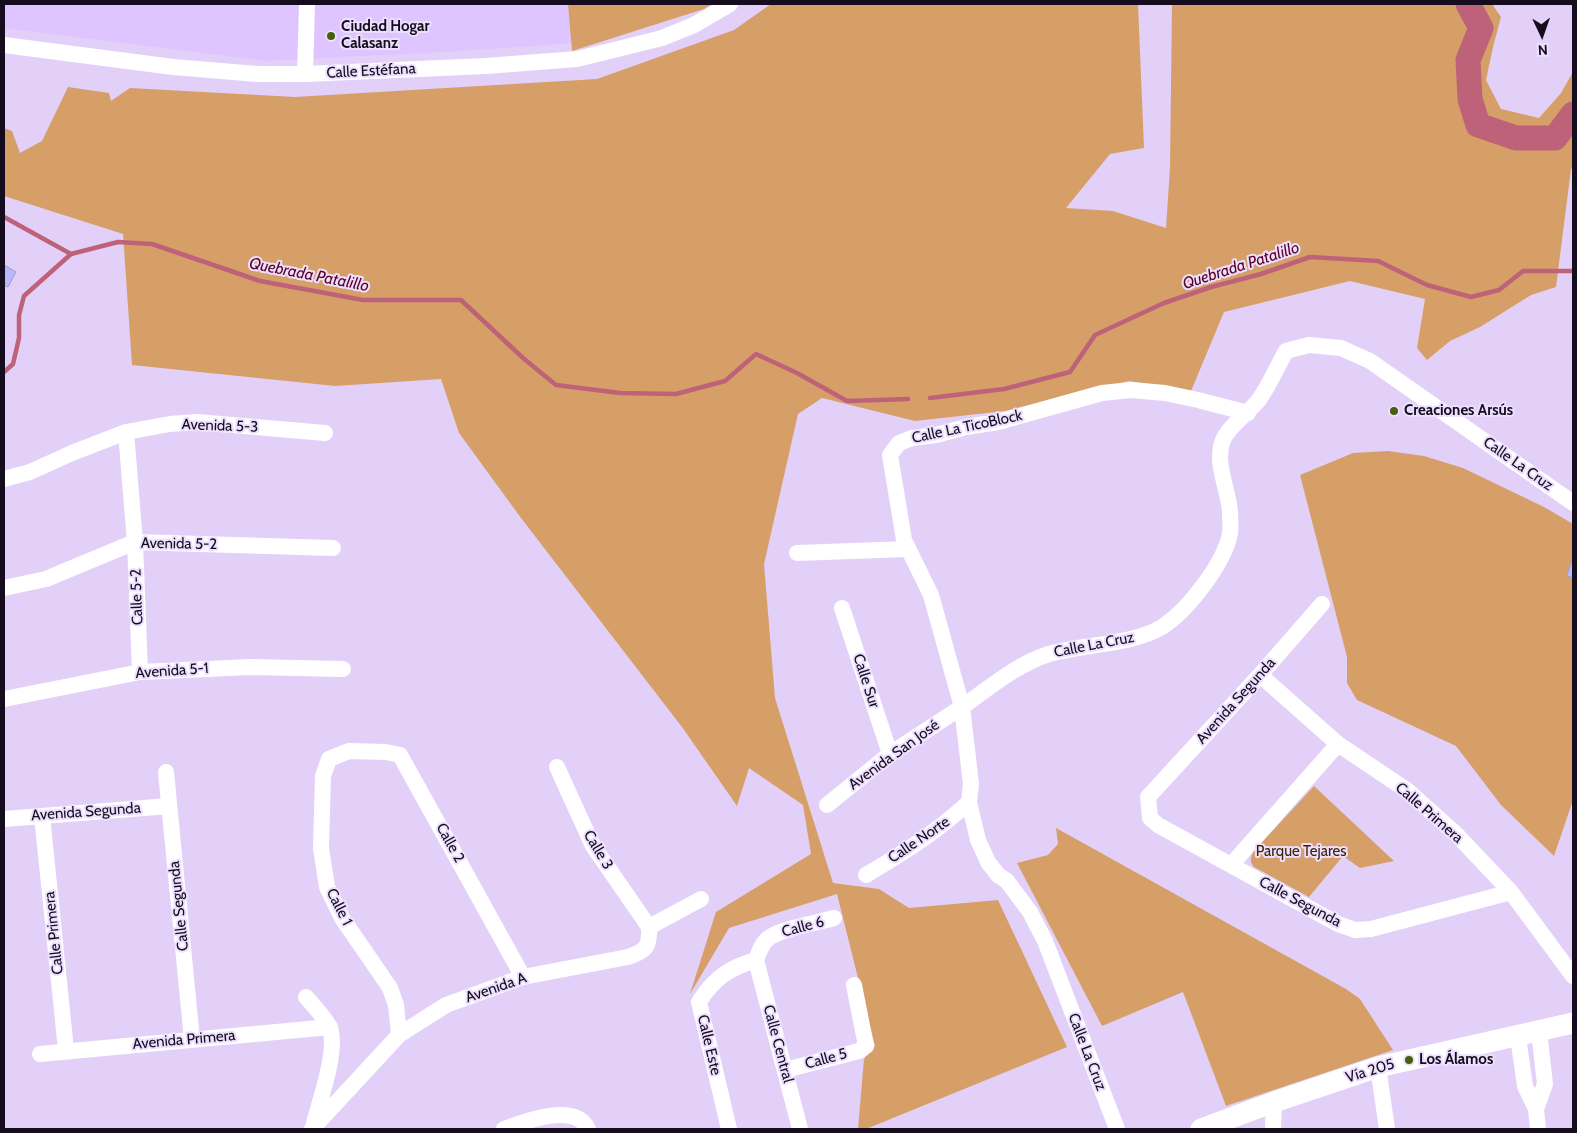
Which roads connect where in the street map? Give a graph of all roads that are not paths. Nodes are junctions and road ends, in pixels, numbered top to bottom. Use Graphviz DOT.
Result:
graph roads {
  1 [pos="307,4"];
  2 [pos="730,4"];
  3 [pos="4,45"];
  4 [pos="305,74"];
  5 [pos="1248,413"];
  6 [pos="126,432"];
  7 [pos="326,433"];
  8 [pos="4,479"];
  9 [pos="1573,503"];
  10 [pos="135,542"];
  11 [pos="333,548"];
  12 [pos="908,548"];
  13 [pos="797,553"];
  14 [pos="4,588"];
  15 [pos="1322,604"];
  16 [pos="842,608"];
  17 [pos="343,669"];
  18 [pos="140,672"];
  19 [pos="1260,675"];
  20 [pos="4,699"];
  21 [pos="962,707"];
  22 [pos="1338,744"];
  23 [pos="349,751"];
  24 [pos="890,754"];
  25 [pos="557,767"];
  26 [pos="166,772"];
  27 [pos="1148,797"];
  28 [pos="969,802"];
  29 [pos="827,805"];
  30 [pos="169,806"];
  31 [pos="42,816"];
  32 [pos="4,818"];
  33 [pos="1231,865"];
  34 [pos="866,875"];
  35 [pos="1511,892"];
  36 [pos="702,899"];
  37 [pos="834,918"];
  38 [pos="650,927"];
  39 [pos="756,960"];
  40 [pos="1573,976"];
  41 [pos="523,977"];
  42 [pos="854,985"];
  43 [pos="306,997"];
  44 [pos="1573,1024"];
  45 [pos="330,1027"];
  46 [pos="1539,1032"];
  47 [pos="399,1035"];
  48 [pos="1518,1036"];
  49 [pos="192,1040"];
  50 [pos="66,1050"];
  51 [pos="40,1054"];
  52 [pos="1378,1067"];
  53 [pos="784,1070"];
  54 [pos="1274,1102"];
  55 [pos="1536,1108"];
  56 [pos="312,1129"];
  57 [pos="504,1129"];
  58 [pos="588,1129"];
  59 [pos="730,1129"];
  60 [pos="800,1129"];
  61 [pos="1117,1129"];
  62 [pos="1201,1129"];
  63 [pos="1273,1129"];
  64 [pos="1387,1129"];
  65 [pos="1538,1129"];
  1 -- 4 [label="street"];
  2 -- 4 [label="street, Calle Estéfana"];
  3 -- 4 [label="street, Calle Estéfana"];
  5 -- 9 [label="street, Calle La Cruz"];
  5 -- 12 [label="street, Calle La TicoBlock"];
  5 -- 21 [label="street, Calle La Cruz"];
  6 -- 7 [label="street, Avenida 5-3"];
  6 -- 8 [label="street, Avenida 5-3"];
  6 -- 10 [label="street, Calle 5-2"];
  10 -- 11 [label="street, Avenida 5-2"];
  10 -- 14 [label="street, Avenida 5-2"];
  10 -- 18 [label="street, Calle 5-2"];
  12 -- 13 [label="street"];
  12 -- 21 [label="street, Calle La TicoBlock"];
  15 -- 19 [label="street, Avenida Segunda"];
  16 -- 24 [label="street, Calle Sur"];
  17 -- 18 [label="street, Avenida 5-1"];
  18 -- 20 [label="street, Avenida 5-1"];
  19 -- 22 [label="street, Calle Primera"];
  19 -- 27 [label="street, Avenida Segunda"];
  21 -- 24 [label="street, Avenida San José"];
  21 -- 28 [label="street, Calle La Cruz"];
  22 -- 33 [label="street"];
  22 -- 35 [label="street, Calle Primera"];
  23 -- 41 [label="street, Calle 2"];
  23 -- 47 [label="street, Calle 1"];
  24 -- 29 [label="street, Avenida San José"];
  25 -- 38 [label="street, Calle 3"];
  26 -- 30 [label="street, Calle Segunda"];
  27 -- 33 [label="street, Calle Segunda"];
  28 -- 34 [label="street, Calle Norte"];
  28 -- 61 [label="street, Calle La Cruz"];
  30 -- 31 [label="street, Avenida Segunda"];
  30 -- 49 [label="street, Calle Segunda"];
  31 -- 32 [label="street, Avenida Segunda"];
  31 -- 50 [label="street, Calle Primera"];
  33 -- 35 [label="street, Calle Segunda"];
  35 -- 40 [label="street, Calle Primera"];
  36 -- 38 [label="street"];
  37 -- 39 [label="street, Calle 6"];
  38 -- 41 [label="street, Avenida A"];
  39 -- 53 [label="street, Calle Central"];
  39 -- 59 [label="street, Calle Este"];
  41 -- 47 [label="street, Avenida A"];
  42 -- 53 [label="street, Calle 5"];
  43 -- 45 [label="street"];
  44 -- 46 [label="main road, Vía 205"];
  45 -- 49 [label="street, Avenida Primera"];
  45 -- 56 [label="street"];
  46 -- 48 [label="main road, Vía 205"];
  46 -- 55 [label="street"];
  47 -- 56 [label="street, Avenida A"];
  48 -- 52 [label="main road, Vía 205"];
  48 -- 55 [label="street"];
  49 -- 50 [label="street, Avenida Primera"];
  50 -- 51 [label="street, Avenida Primera"];
  52 -- 54 [label="main road, Vía 205"];
  52 -- 64 [label="street"];
  53 -- 60 [label="street, Calle Central"];
  54 -- 62 [label="main road, Vía 205"];
  54 -- 63 [label="street"];
  55 -- 65 [label="street"];
  57 -- 58 [label="street"];
}
